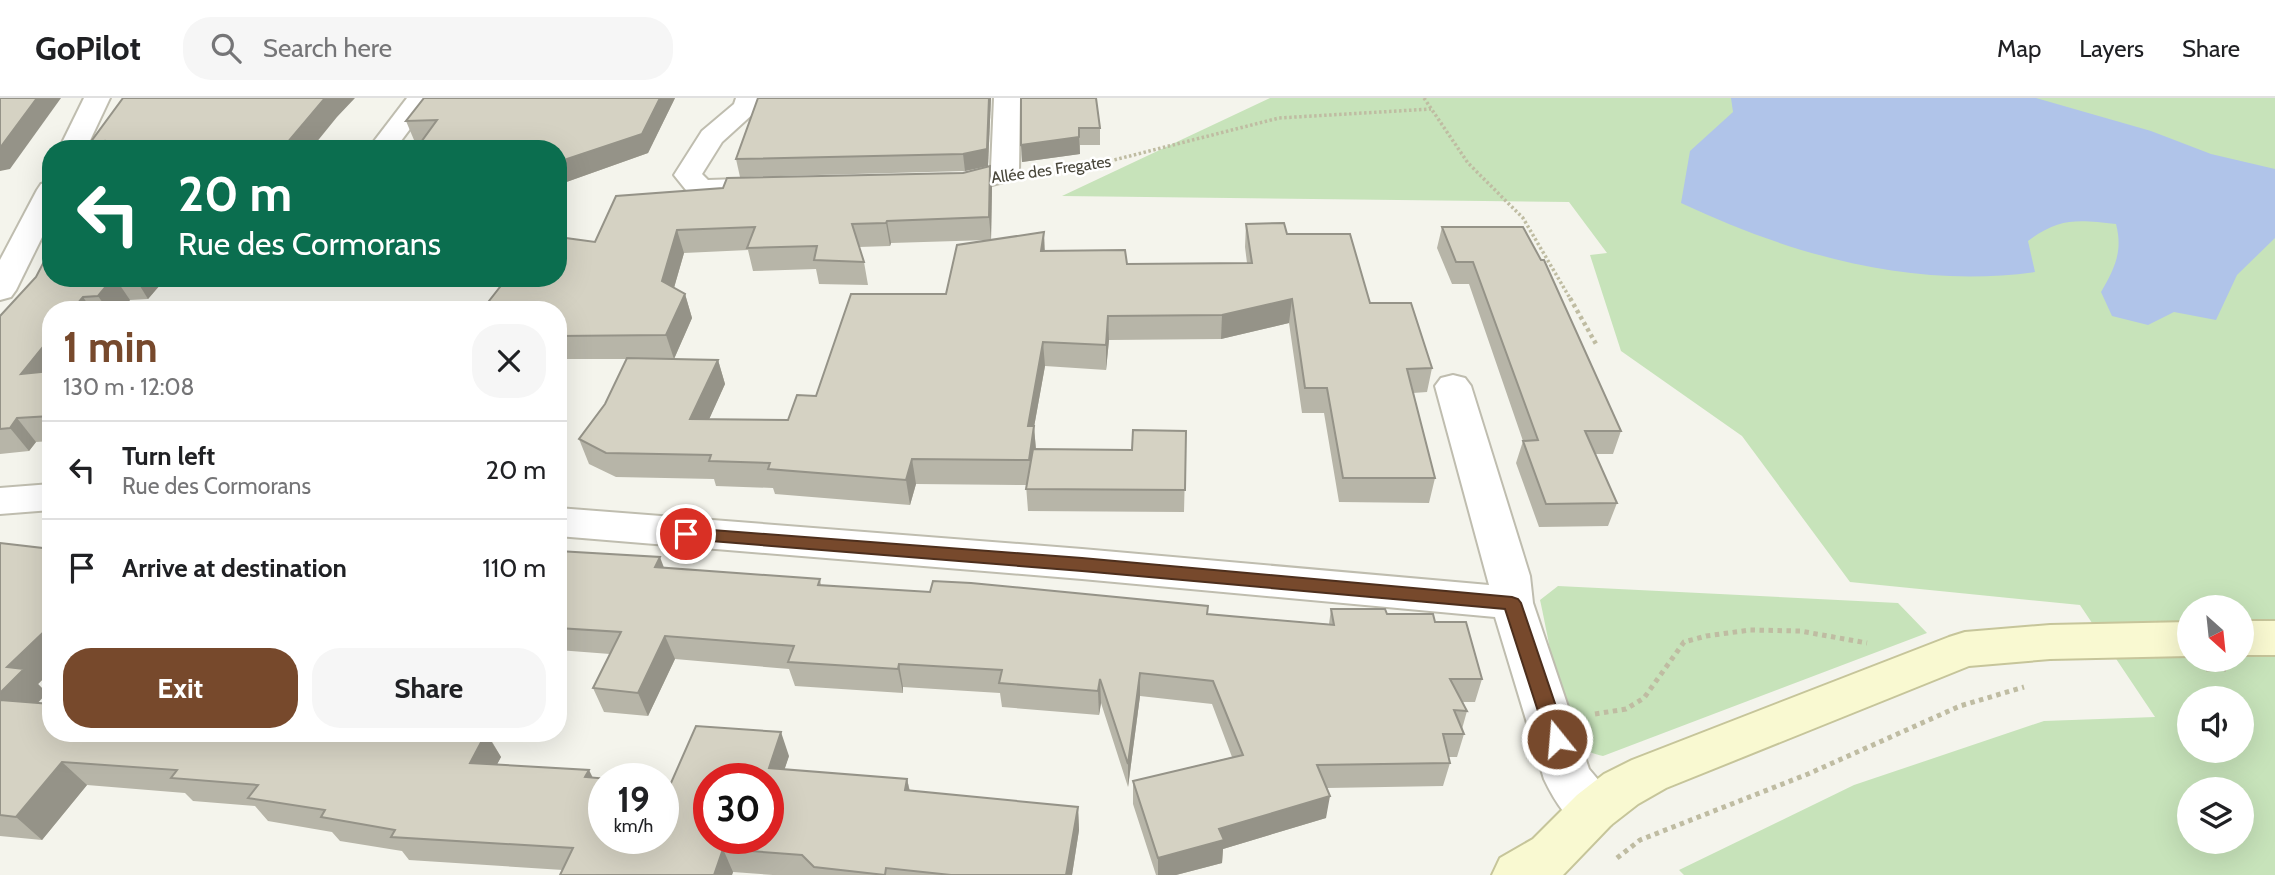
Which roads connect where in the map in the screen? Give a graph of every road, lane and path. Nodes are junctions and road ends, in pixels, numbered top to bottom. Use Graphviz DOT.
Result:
graph roads {
  1 [pos="97,98"];
  2 [pos="420,98"];
  3 [pos="749,98"];
  4 [pos="1007,98"];
  5 [pos="1424,98"];
  6 [pos="1431,109"];
  7 [pos="76,140"];
  8 [pos="388,140"];
  9 [pos="1004,173"];
  10 [pos="909,184"];
  11 [pos="797,187"];
  12 [pos="42,207"];
  13 [pos="0,289"];
  14 [pos="1596,344"];
  15 [pos="1453,386"];
  16 [pos="42,498"];
  17 [pos="0,501"];
  18 [pos="567,523"];
  19 [pos="1512,603"];
  20 [pos="2275,638"];
  21 [pos="1873,644"];
  22 [pos="2254,646"];
  23 [pos="2177,653"];
  24 [pos="2026,687"];
  25 [pos="1551,719"];
  26 [pos="1594,810"];
  27 [pos="1612,861"];
  28 [pos="1518,875"];
  1 -- 7 [label="street"];
  2 -- 8 [label="street"];
  3 -- 11 [label="street"];
  4 -- 9 [label="street"];
  5 -- 6 [label="path"];
  6 -- 9 [label="path, Allée des Fregates"];
  6 -- 14 [label="path"];
  9 -- 10 [label="street, Allée des Fregates"];
  12 -- 13 [label="street"];
  15 -- 19 [label="street"];
  16 -- 17 [label="street"];
  18 -- 19 [label="street"];
  19 -- 25 [label="street"];
  20 -- 22 [label="street"];
  21 -- 25 [label="path"];
  23 -- 26 [label="street"];
  24 -- 27 [label="path"];
  25 -- 26 [label="street"];
  26 -- 28 [label="street"];
}
